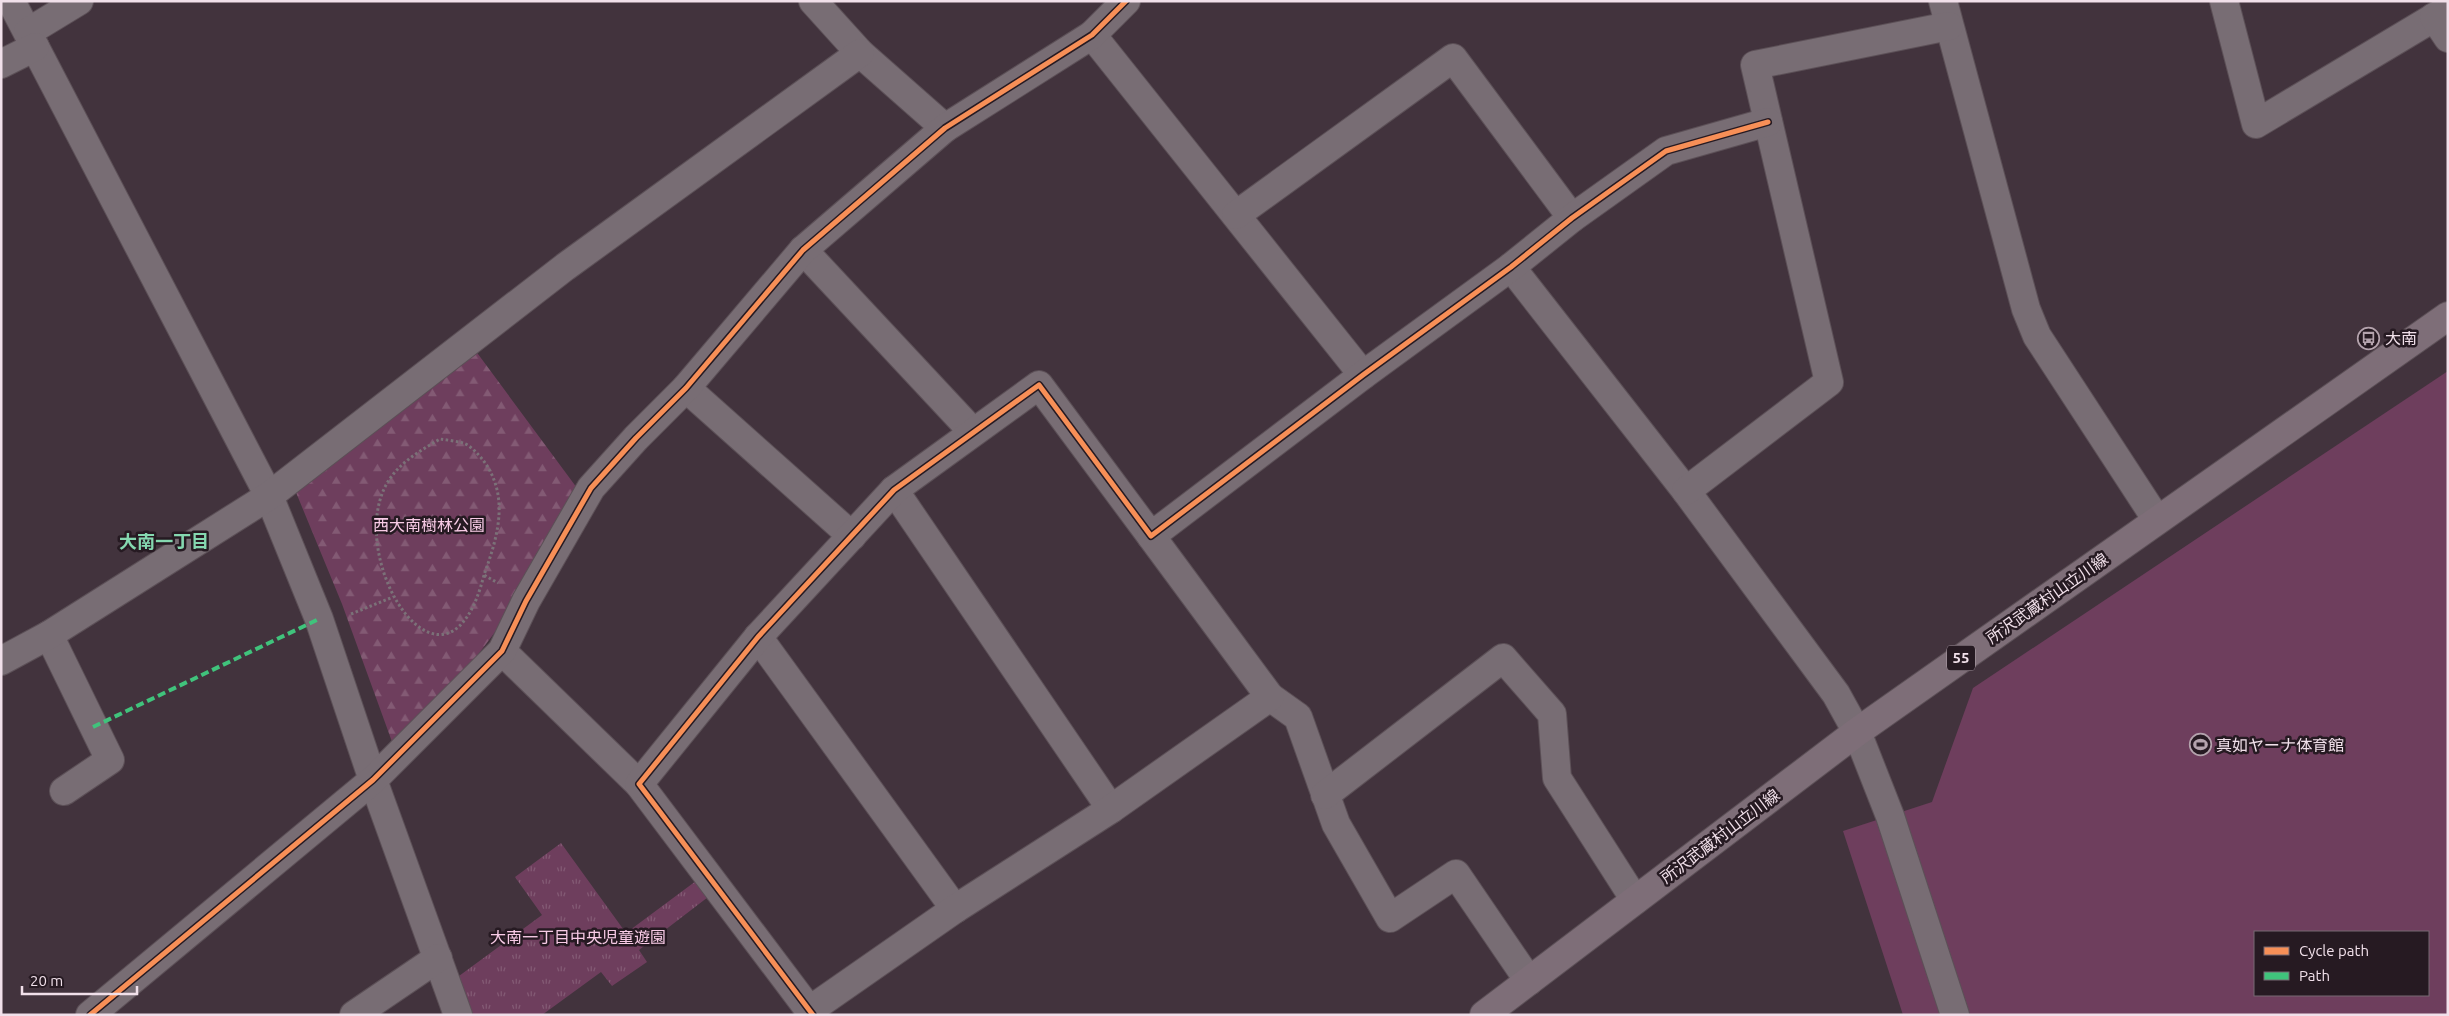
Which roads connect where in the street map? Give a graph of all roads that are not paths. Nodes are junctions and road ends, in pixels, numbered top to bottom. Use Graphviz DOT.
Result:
graph roads {
  1 [pos="11,1"];
  2 [pos="79,1"];
  3 [pos="813,1"];
  4 [pos="1126,1"];
  5 [pos="2224,1"];
  6 [pos="1946,13"];
  7 [pos="2443,21"];
  8 [pos="1092,35"];
  9 [pos="32,40"];
  10 [pos="860,53"];
  11 [pos="1,64"];
  12 [pos="1768,122"];
  13 [pos="944,128"];
  14 [pos="1236,215"];
  15 [pos="1572,218"];
  16 [pos="803,250"];
  17 [pos="1511,267"];
  18 [pos="2448,316"];
  19 [pos="1363,375"];
  20 [pos="686,388"];
  21 [pos="974,432"];
  22 [pos="894,490"];
  23 [pos="1686,491"];
  24 [pos="268,496"];
  25 [pos="2157,520"];
  26 [pos="852,536"];
  27 [pos="1151,536"];
  28 [pos="49,635"];
  29 [pos="758,637"];
  30 [pos="502,651"];
  31 [pos="1,661"];
  32 [pos="1270,697"];
  33 [pos="1857,732"];
  34 [pos="373,780"];
  35 [pos="639,784"];
  36 [pos="64,791"];
  37 [pos="1325,795"];
  38 [pos="1111,810"];
  39 [pos="1635,900"];
  40 [pos="955,909"];
  41 [pos="438,958"];
  42 [pos="1529,981"];
  43 [pos="812,1012"];
  44 [pos="90,1015"];
  45 [pos="354,1015"];
  46 [pos="458,1015"];
  47 [pos="1484,1015"];
  48 [pos="1955,1015"];
  1 -- 9 [label="street"];
  2 -- 9 [label="street"];
  3 -- 10 [label="street"];
  4 -- 8 [label="street"];
  5 -- 7 [label="street"];
  6 -- 12 [label="street"];
  6 -- 25 [label="street"];
  8 -- 13 [label="street"];
  8 -- 14 [label="street"];
  9 -- 11 [label="street"];
  9 -- 24 [label="street"];
  10 -- 13 [label="street"];
  10 -- 24 [label="street"];
  12 -- 15 [label="street"];
  12 -- 23 [label="street"];
  13 -- 16 [label="street"];
  14 -- 15 [label="street"];
  14 -- 19 [label="street"];
  15 -- 17 [label="street"];
  16 -- 20 [label="street"];
  16 -- 21 [label="street"];
  17 -- 19 [label="street"];
  17 -- 23 [label="street"];
  18 -- 25 [label="main road, 所沢武蔵村山立川線 / 55"];
  19 -- 27 [label="street"];
  20 -- 26 [label="street"];
  20 -- 30 [label="street"];
  21 -- 22 [label="street"];
  21 -- 27 [label="street"];
  22 -- 26 [label="street"];
  22 -- 38 [label="street"];
  23 -- 33 [label="street"];
  24 -- 28 [label="street"];
  24 -- 34 [label="street"];
  25 -- 33 [label="main road, 所沢武蔵村山立川線 / 55"];
  26 -- 29 [label="street"];
  27 -- 32 [label="street"];
  28 -- 31 [label="street"];
  28 -- 36 [label="street"];
  29 -- 35 [label="street"];
  29 -- 40 [label="street"];
  30 -- 34 [label="street"];
  30 -- 35 [label="street"];
  32 -- 37 [label="street"];
  32 -- 38 [label="street"];
  33 -- 39 [label="main road, 所沢武蔵村山立川線 / 55"];
  33 -- 48 [label="street"];
  34 -- 41 [label="street"];
  34 -- 44 [label="street"];
  35 -- 43 [label="street"];
  37 -- 39 [label="street"];
  37 -- 42 [label="street"];
  38 -- 40 [label="street"];
  39 -- 42 [label="main road, 所沢武蔵村山立川線 / 55"];
  40 -- 43 [label="street"];
  41 -- 45 [label="street"];
  41 -- 46 [label="street"];
  42 -- 47 [label="main road, 所沢武蔵村山立川線 / 55"];
}
